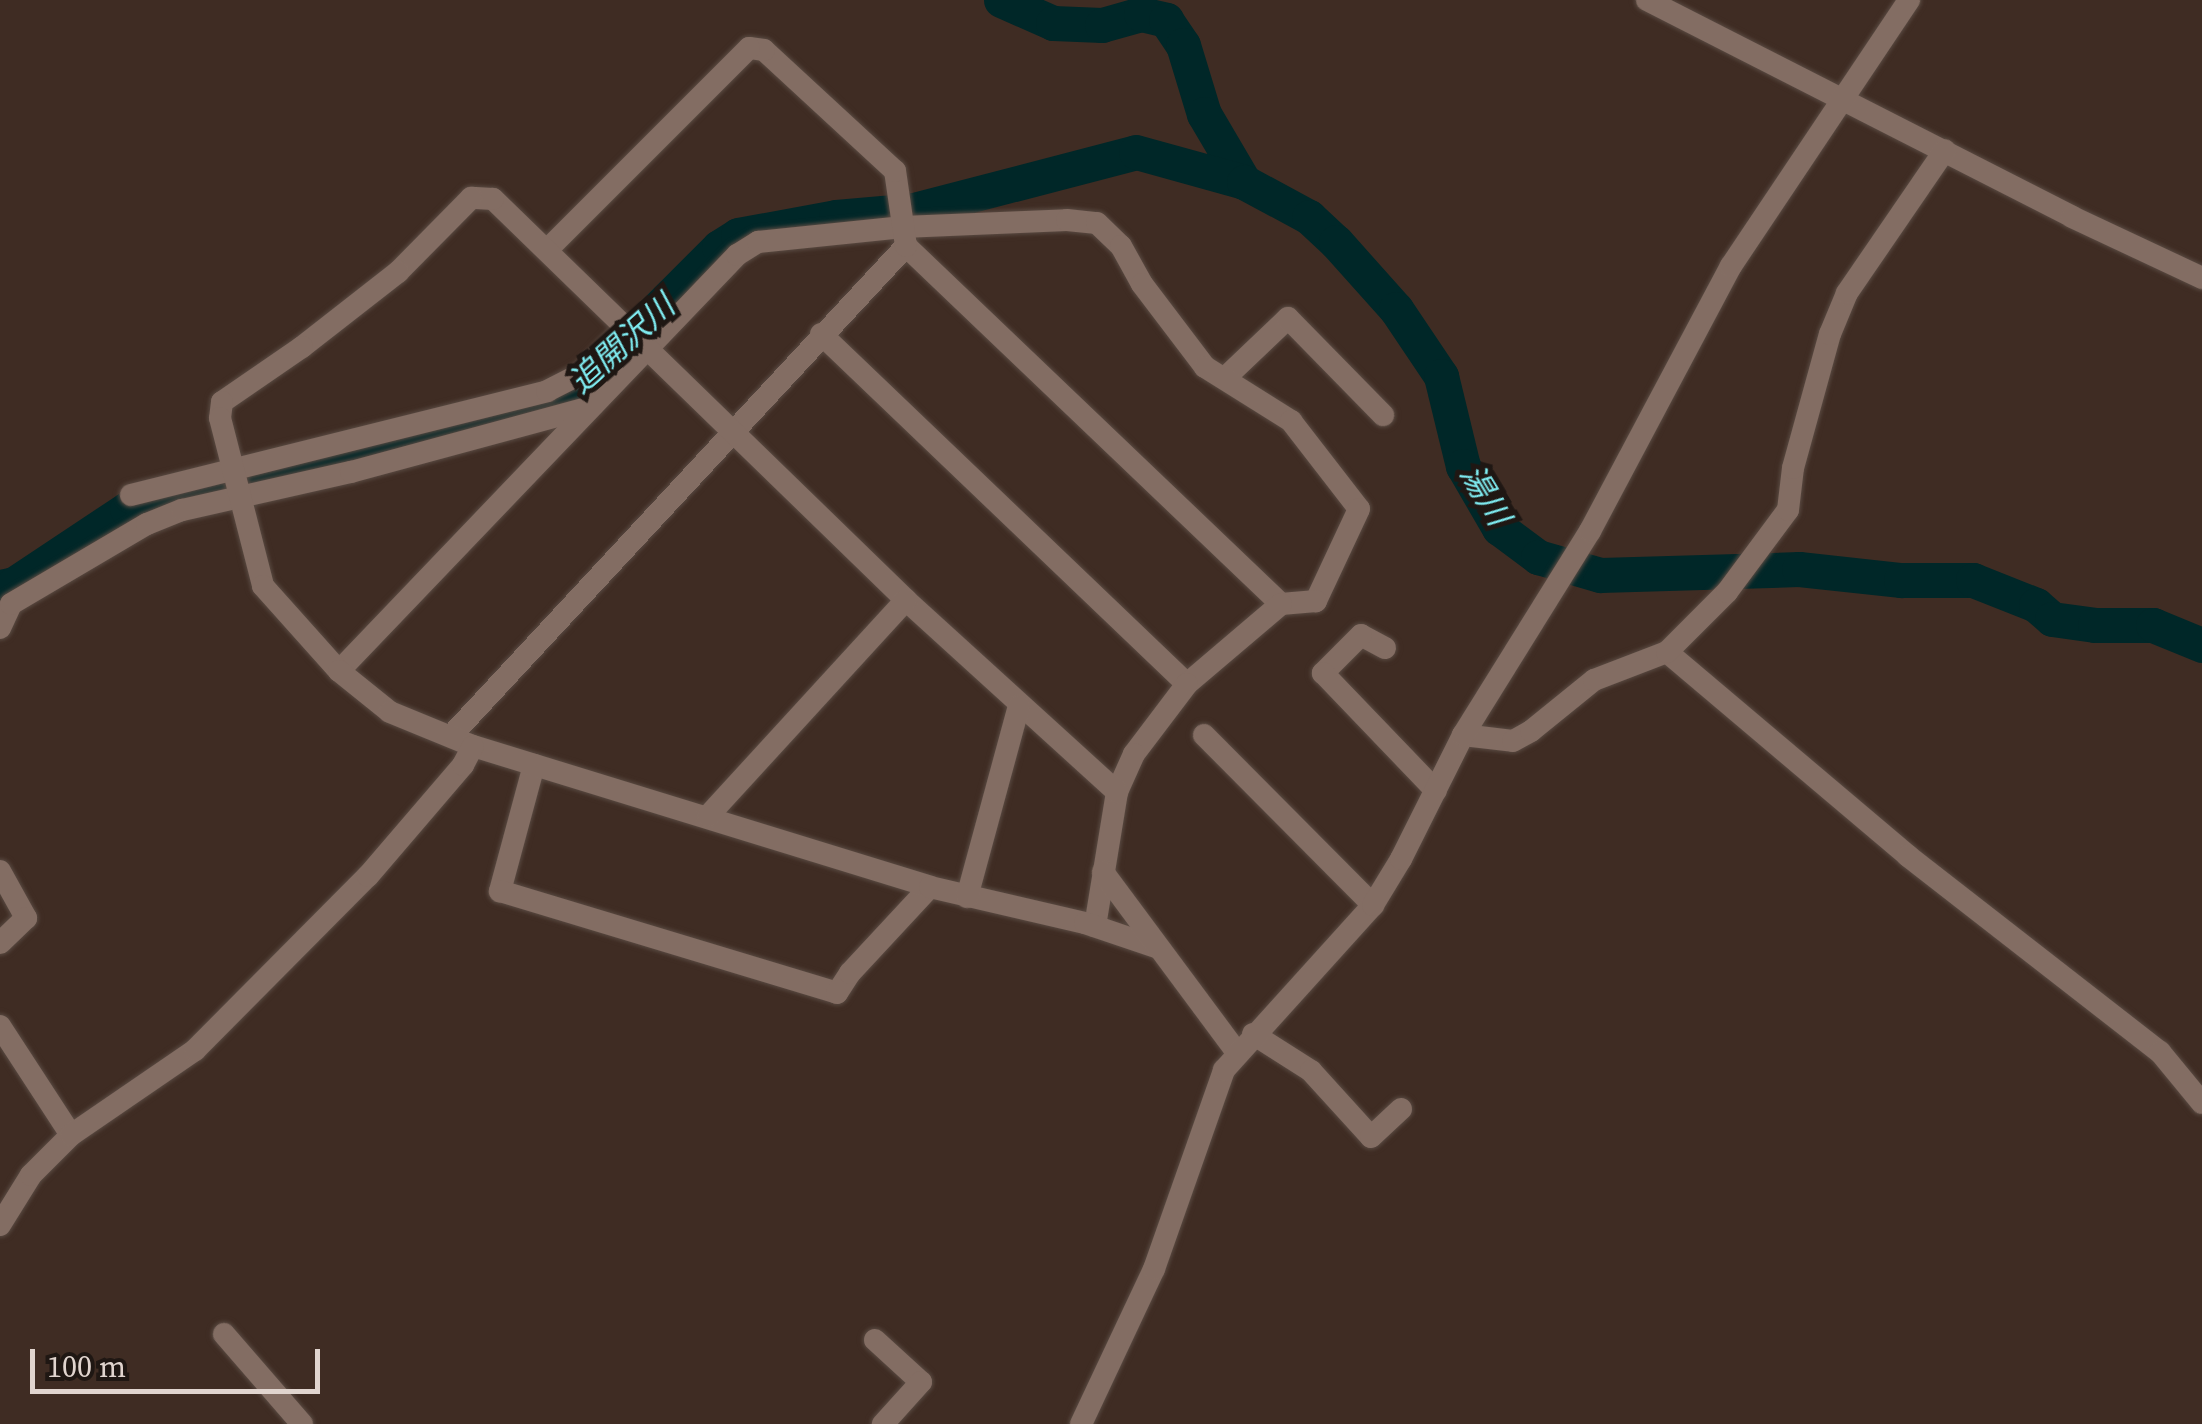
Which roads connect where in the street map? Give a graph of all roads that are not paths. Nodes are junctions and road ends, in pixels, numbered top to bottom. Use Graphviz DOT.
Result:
graph roads {
  1 [pos="1647,0"];
  2 [pos="1908,0"];
  3 [pos="1843,101"];
  4 [pos="1946,150"];
  5 [pos="903,223"];
  6 [pos="547,250"];
  7 [pos="2202,278"];
  8 [pos="821,334"];
  9 [pos="638,336"];
  10 [pos="1226,378"];
  11 [pos="589,407"];
  12 [pos="1383,415"];
  13 [pos="732,429"];
  14 [pos="236,482"];
  15 [pos="131,495"];
  16 [pos="906,600"];
  17 [pos="5,604"];
  18 [pos="1281,604"];
  19 [pos="0,628"];
  20 [pos="1385,648"];
  21 [pos="1667,652"];
  22 [pos="339,671"];
  23 [pos="1187,684"];
  24 [pos="1020,706"];
  25 [pos="1204,735"];
  26 [pos="1463,735"];
  27 [pos="462,741"];
  28 [pos="534,765"];
  29 [pos="1436,791"];
  30 [pos="1117,792"];
  31 [pos="708,816"];
  32 [pos="0,871"];
  33 [pos="1102,872"];
  34 [pos="930,887"];
  35 [pos="967,897"];
  36 [pos="1373,905"];
  37 [pos="1095,926"];
  38 [pos="0,943"];
  39 [pos="1156,946"];
  40 [pos="0,1026"];
  41 [pos="1244,1043"];
  42 [pos="2202,1103"];
  43 [pos="1401,1109"];
  44 [pos="71,1135"];
  45 [pos="0,1225"];
  46 [pos="224,1334"];
  47 [pos="875,1340"];
  48 [pos="302,1424"];
  49 [pos="884,1424"];
  50 [pos="1081,1424"];
  1 -- 3 [label="street"];
  2 -- 3 [label="street"];
  3 -- 4 [label="street"];
  3 -- 26 [label="street"];
  4 -- 7 [label="street"];
  4 -- 21 [label="street"];
  5 -- 6 [label="street"];
  5 -- 8 [label="street"];
  5 -- 9 [label="street"];
  5 -- 10 [label="street"];
  5 -- 18 [label="street"];
  6 -- 9 [label="street"];
  6 -- 14 [label="street"];
  8 -- 13 [label="street"];
  8 -- 23 [label="street"];
  9 -- 11 [label="street"];
  9 -- 13 [label="street"];
  9 -- 14 [label="street"];
  10 -- 12 [label="street"];
  10 -- 18 [label="street"];
  11 -- 14 [label="street"];
  11 -- 22 [label="street"];
  13 -- 16 [label="street"];
  13 -- 27 [label="street"];
  14 -- 15 [label="street"];
  14 -- 17 [label="street"];
  14 -- 22 [label="street"];
  16 -- 24 [label="street"];
  16 -- 31 [label="street"];
  17 -- 19 [label="street"];
  18 -- 23 [label="street"];
  20 -- 29 [label="street"];
  21 -- 26 [label="street"];
  21 -- 42 [label="street"];
  22 -- 27 [label="street"];
  23 -- 30 [label="street"];
  24 -- 30 [label="street"];
  24 -- 35 [label="street"];
  25 -- 36 [label="street"];
  26 -- 29 [label="street"];
  27 -- 28 [label="street"];
  27 -- 44 [label="street"];
  28 -- 31 [label="street"];
  28 -- 34 [label="street"];
  29 -- 36 [label="street"];
  30 -- 33 [label="street"];
  31 -- 34 [label="street"];
  32 -- 38 [label="street"];
  33 -- 37 [label="street"];
  33 -- 39 [label="street"];
  34 -- 35 [label="street"];
  35 -- 37 [label="street"];
  36 -- 41 [label="street"];
  37 -- 39 [label="street"];
  39 -- 41 [label="street"];
  40 -- 44 [label="street"];
  41 -- 43 [label="street"];
  41 -- 50 [label="street"];
  44 -- 45 [label="street"];
  46 -- 48 [label="street"];
  47 -- 49 [label="street"];
}
